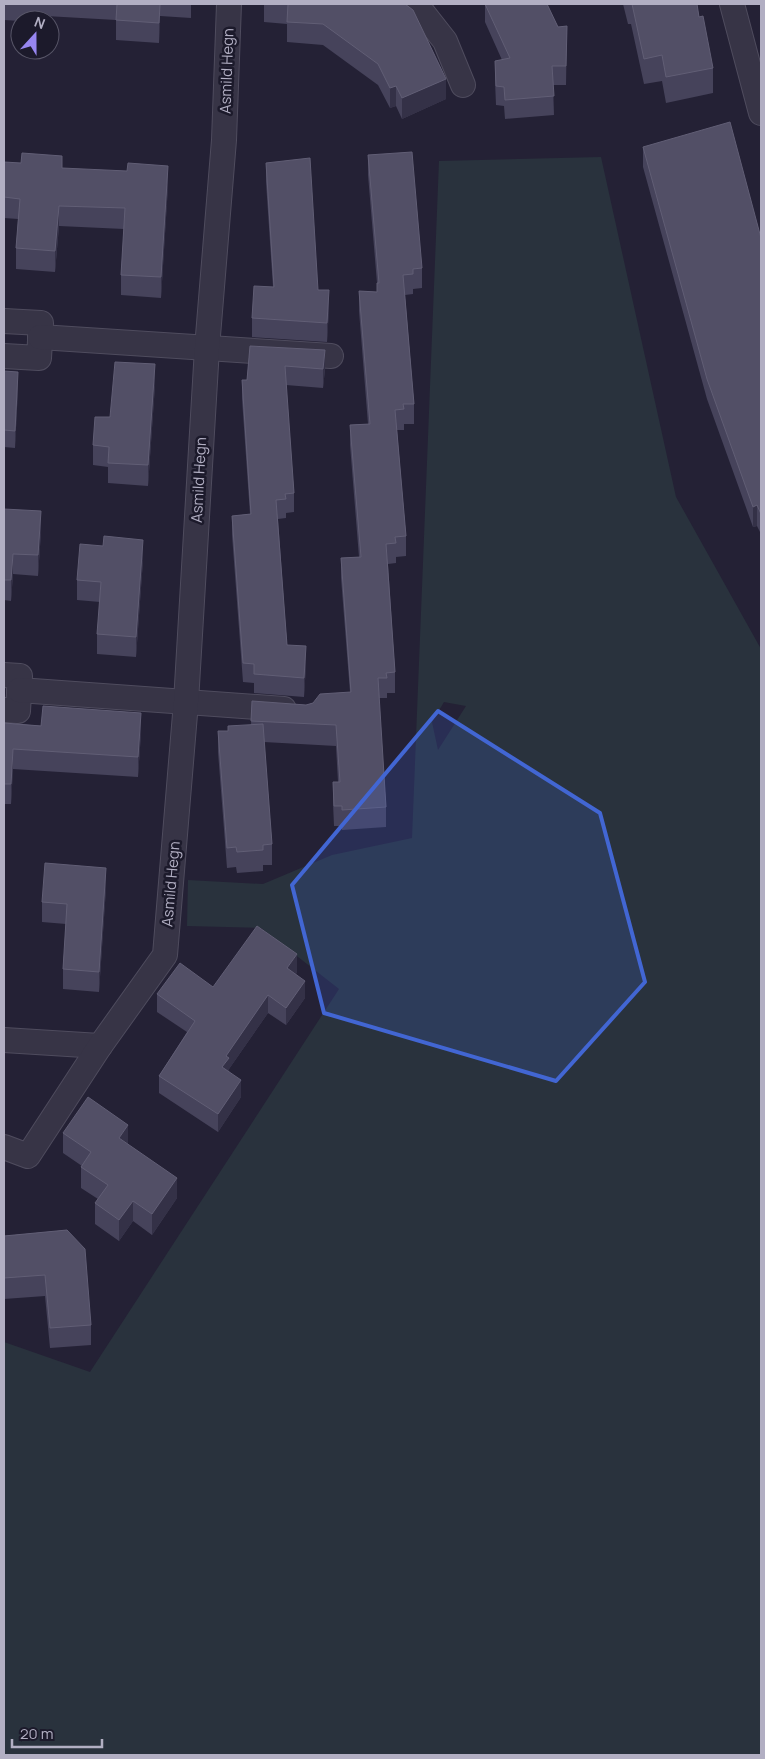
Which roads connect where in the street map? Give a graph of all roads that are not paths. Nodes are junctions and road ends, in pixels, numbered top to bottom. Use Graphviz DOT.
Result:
graph roads {
  1 [pos="229,4"];
  2 [pos="416,4"];
  3 [pos="732,4"];
  4 [pos="463,85"];
  5 [pos="761,113"];
  6 [pos="4,321"];
  7 [pos="40,337"];
  8 [pos="207,348"];
  9 [pos="4,356"];
  10 [pos="331,356"];
  11 [pos="11,682"];
  12 [pos="186,702"];
  13 [pos="4,710"];
  14 [pos="307,711"];
  15 [pos="4,1040"];
  16 [pos="100,1046"];
  17 [pos="4,1147"];
  1 -- 8 [label="street, Asmild Hegn"];
  2 -- 4 [label="street"];
  3 -- 5 [label="street"];
  6 -- 7 [label="street"];
  7 -- 8 [label="street"];
  7 -- 9 [label="street"];
  8 -- 10 [label="street"];
  8 -- 12 [label="street, Asmild Hegn"];
  11 -- 12 [label="street"];
  11 -- 13 [label="street"];
  12 -- 14 [label="street"];
  12 -- 16 [label="street, Asmild Hegn"];
  15 -- 16 [label="street"];
  16 -- 17 [label="street, Asmild Hegn"];
}
